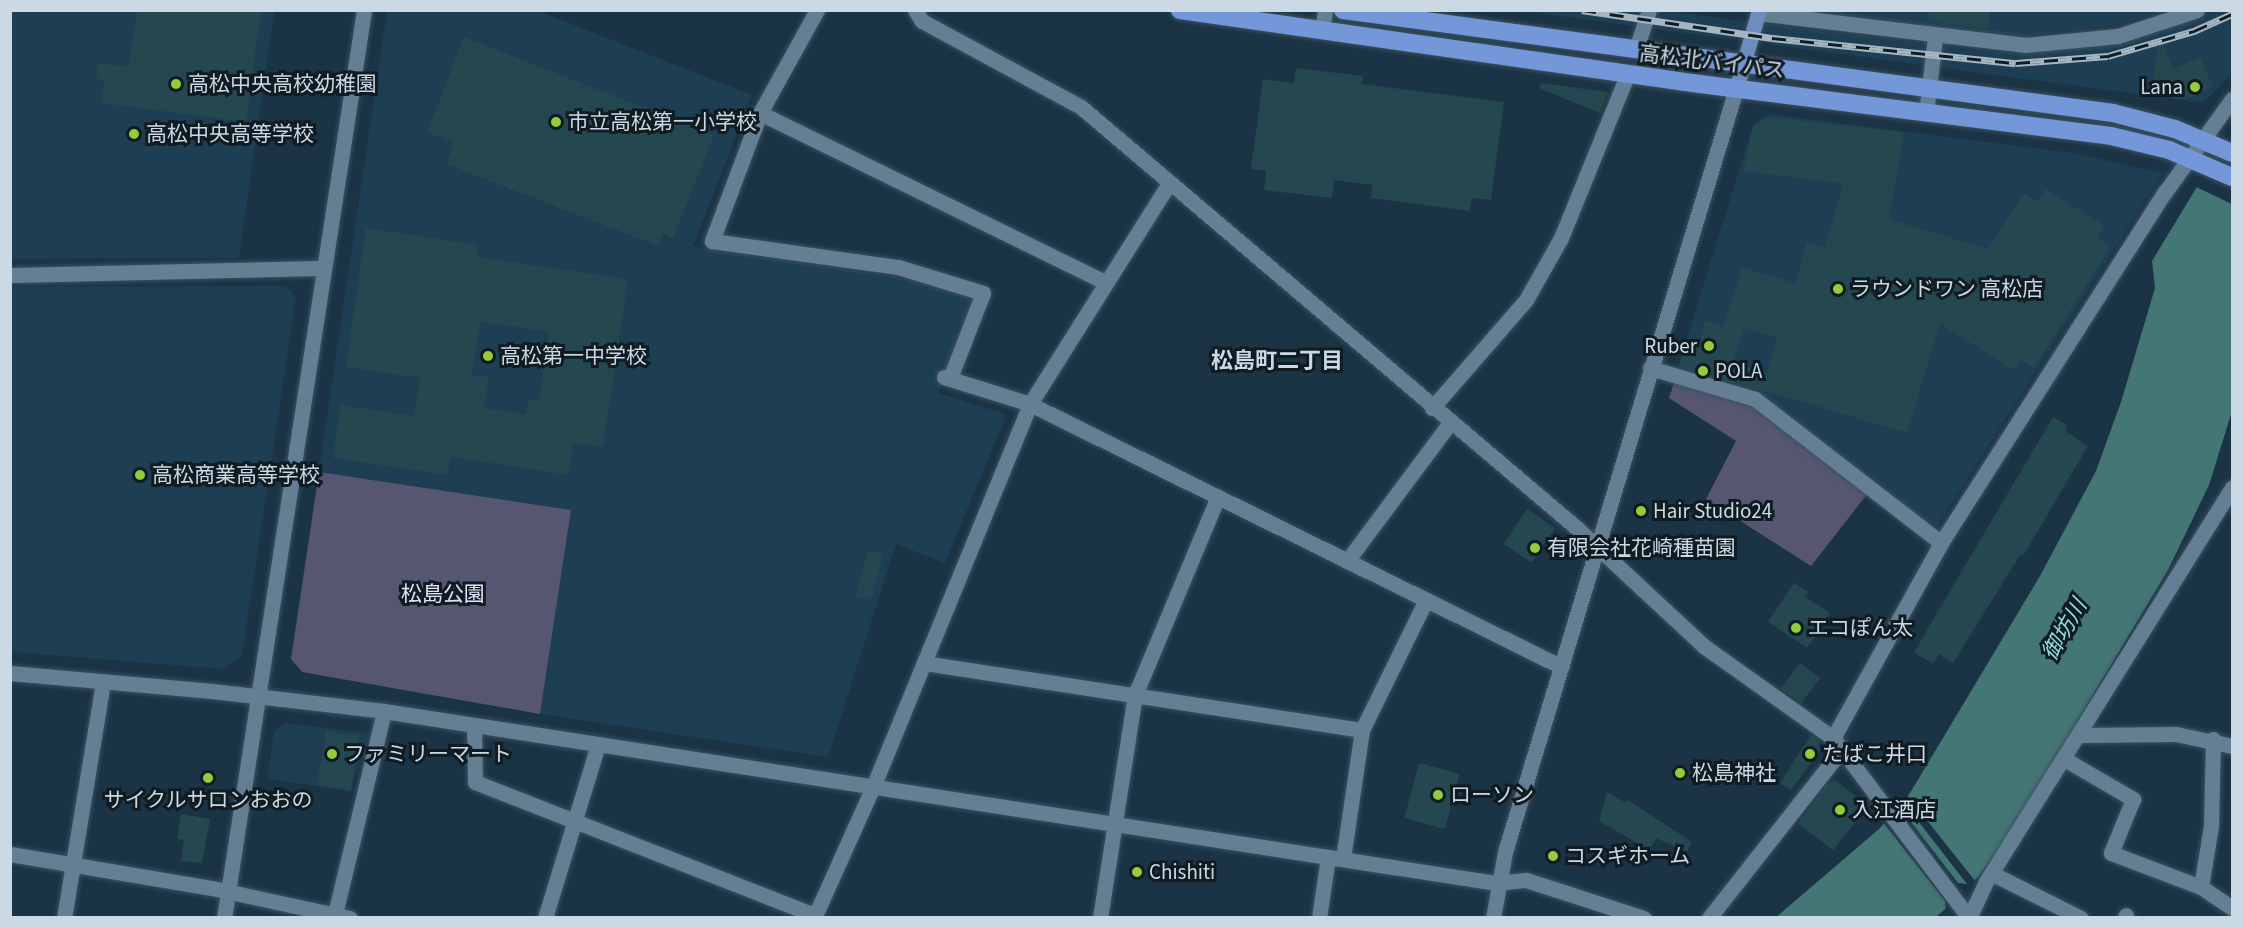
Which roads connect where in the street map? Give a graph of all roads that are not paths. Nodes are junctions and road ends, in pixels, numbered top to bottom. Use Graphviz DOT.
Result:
graph roads {
  1 [pos="364,10"];
  2 [pos="817,10"];
  3 [pos="915,10"];
  4 [pos="1180,10"];
  5 [pos="1325,10"];
  6 [pos="1343,10"];
  7 [pos="1648,10"];
  8 [pos="2197,10"];
  9 [pos="1758,12"];
  10 [pos="1322,30"];
  11 [pos="1935,37"];
  12 [pos="1636,49"];
  13 [pos="1744,63"];
  14 [pos="1628,73"];
  15 [pos="1930,87"];
  16 [pos="1736,89"];
  17 [pos="2232,99"];
  18 [pos="760,113"];
  19 [pos="1926,114"];
  20 [pos="2218,146"];
  21 [pos="2198,161"];
  22 [pos="2232,177"];
  23 [pos="1170,182"];
  24 [pos="323,268"];
  25 [pos="10,276"];
  26 [pos="1105,282"];
  27 [pos="1650,368"];
  28 [pos="1030,404"];
  29 [pos="1432,408"];
  30 [pos="1450,423"];
  31 [pos="2232,487"];
  32 [pos="1218,497"];
  33 [pos="1941,543"];
  34 [pos="1597,547"];
  35 [pos="1347,561"];
  36 [pos="1426,600"];
  37 [pos="924,663"];
  38 [pos="1562,667"];
  39 [pos="10,674"];
  40 [pos="103,682"];
  41 [pos="1134,695"];
  42 [pos="257,696"];
  43 [pos="384,711"];
  44 [pos="474,725"];
  45 [pos="1362,730"];
  46 [pos="2081,735"];
  47 [pos="2214,739"];
  48 [pos="1837,744"];
  49 [pos="598,745"];
  50 [pos="2232,746"];
  51 [pos="2066,760"];
  52 [pos="873,787"];
  53 [pos="574,821"];
  54 [pos="1114,824"];
  55 [pos="10,854"];
  56 [pos="1335,858"];
  57 [pos="74,866"];
  58 [pos="1993,874"];
  59 [pos="1496,883"];
  60 [pos="2201,887"];
  61 [pos="227,891"];
  62 [pos="2232,908"];
  63 [pos="340,916"];
  64 [pos="814,916"];
  65 [pos="64,918"];
  66 [pos="224,918"];
  67 [pos="545,918"];
  68 [pos="1101,918"];
  69 [pos="1319,918"];
  70 [pos="1493,918"];
  71 [pos="1644,918"];
  72 [pos="1708,918"];
  73 [pos="1969,918"];
  74 [pos="2081,918"];
  1 -- 24 [label="street"];
  2 -- 18 [label="street"];
  3 -- 23 [label="street"];
  4 -- 10 [label="highway, 高松北バイパス"];
  5 -- 10 [label="street"];
  6 -- 12 [label="highway, 高松北バイパス"];
  7 -- 12 [label="street"];
  8 -- 11 [label="street"];
  9 -- 11 [label="street"];
  9 -- 13 [label="main road"];
  10 -- 14 [label="highway, 高松北バイパス"];
  11 -- 15 [label="street"];
  12 -- 13 [label="highway, 高松北バイパス"];
  13 -- 15 [label="highway, 高松北バイパス"];
  13 -- 16 [label="main road"];
  14 -- 16 [label="highway, 高松北バイパス"];
  14 -- 29 [label="street"];
  15 -- 19 [label="street"];
  15 -- 20 [label="highway, 高松北バイパス"];
  16 -- 19 [label="highway, 高松北バイパス"];
  16 -- 27 [label="street"];
  17 -- 20 [label="street"];
  18 -- 26 [label="street"];
  18 -- 28 [label="street"];
  19 -- 21 [label="highway, 高松北バイパス"];
  20 -- 21 [label="street"];
  21 -- 22 [label="highway, 高松北バイパス"];
  21 -- 33 [label="street"];
  23 -- 26 [label="street"];
  23 -- 29 [label="street"];
  24 -- 25 [label="street"];
  24 -- 42 [label="street"];
  26 -- 28 [label="street"];
  27 -- 33 [label="street"];
  27 -- 34 [label="street"];
  28 -- 32 [label="street"];
  28 -- 37 [label="street"];
  29 -- 30 [label="street"];
  30 -- 34 [label="street"];
  30 -- 35 [label="street"];
  31 -- 46 [label="street"];
  32 -- 35 [label="street"];
  32 -- 41 [label="street"];
  33 -- 48 [label="street"];
  34 -- 38 [label="street"];
  34 -- 48 [label="street"];
  35 -- 36 [label="street"];
  36 -- 38 [label="street"];
  36 -- 45 [label="street"];
  37 -- 41 [label="street"];
  37 -- 52 [label="street"];
  38 -- 59 [label="street"];
  39 -- 40 [label="street"];
  40 -- 42 [label="street"];
  40 -- 57 [label="street"];
  41 -- 45 [label="street"];
  41 -- 54 [label="street"];
  42 -- 43 [label="street"];
  42 -- 61 [label="street"];
  43 -- 44 [label="street"];
  43 -- 63 [label="street"];
  44 -- 49 [label="street"];
  44 -- 53 [label="street"];
  45 -- 56 [label="street"];
  46 -- 47 [label="street"];
  46 -- 51 [label="street"];
  47 -- 50 [label="street"];
  47 -- 60 [label="street"];
  48 -- 72 [label="street"];
  48 -- 73 [label="street"];
  49 -- 52 [label="street"];
  49 -- 53 [label="street"];
  51 -- 58 [label="street"];
  51 -- 60 [label="street"];
  52 -- 54 [label="street"];
  52 -- 64 [label="street"];
  53 -- 64 [label="street"];
  53 -- 67 [label="street"];
  54 -- 56 [label="street"];
  54 -- 68 [label="street"];
  55 -- 57 [label="street"];
  56 -- 59 [label="street"];
  56 -- 69 [label="street"];
  57 -- 61 [label="street"];
  57 -- 65 [label="street"];
  58 -- 73 [label="street"];
  58 -- 74 [label="street"];
  59 -- 70 [label="street"];
  59 -- 71 [label="street"];
  60 -- 62 [label="street"];
  61 -- 63 [label="street"];
  61 -- 66 [label="street"];
}
